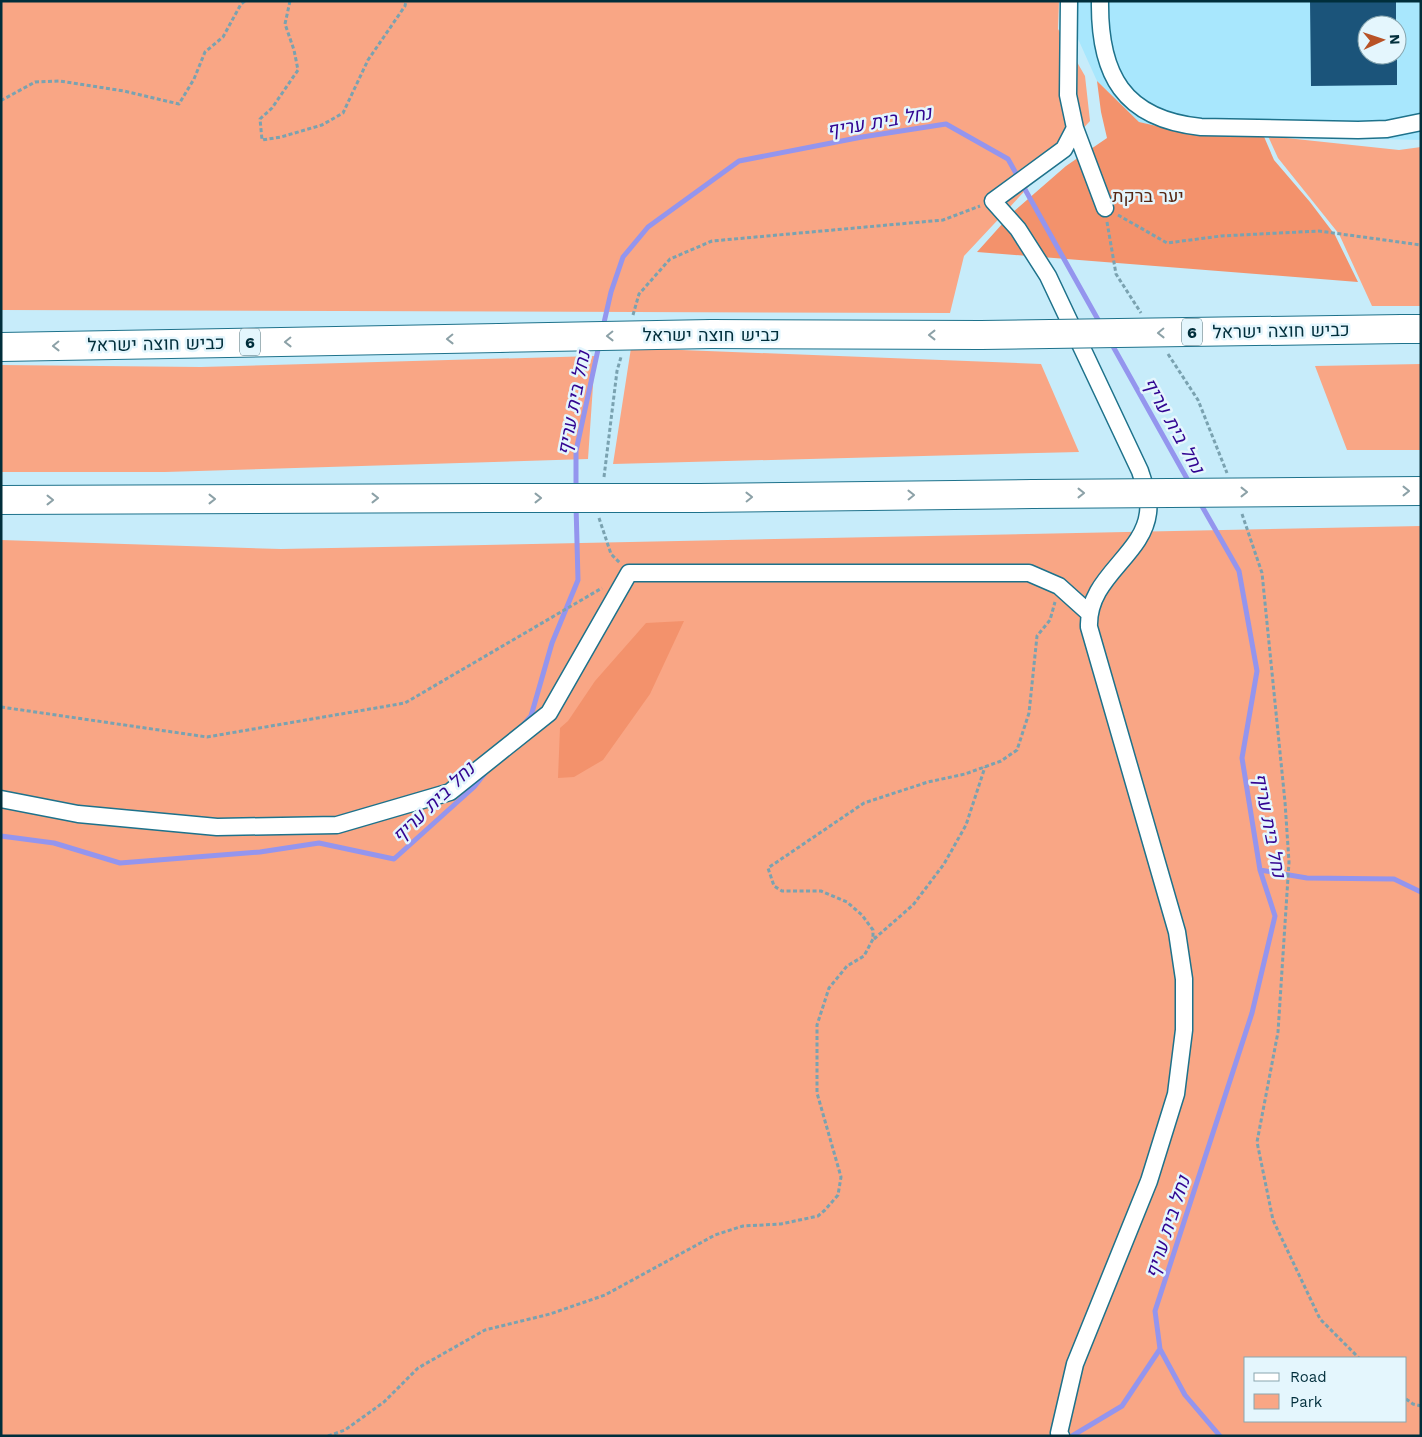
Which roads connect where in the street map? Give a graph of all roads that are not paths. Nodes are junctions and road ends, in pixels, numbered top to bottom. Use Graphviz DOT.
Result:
graph roads {
  1 [pos="1069,1"];
  2 [pos="1100,1"];
  3 [pos="1421,122"];
  4 [pos="1075,128"];
  5 [pos="1105,208"];
  6 [pos="1411,329"];
  7 [pos="1,347"];
  8 [pos="1421,491"];
  9 [pos="1,500"];
  10 [pos="1089,613"];
  11 [pos="1,799"];
  12 [pos="1061,1436"];
  1 -- 4 [label="street"];
  2 -- 3 [label="street"];
  4 -- 5 [label="street"];
  4 -- 10 [label="street"];
  6 -- 7 [label="highway, כביש חוצה ישראל / 6, one-way, bridge"];
  9 -- 8 [label="highway, one-way, bridge"];
  10 -- 11 [label="street"];
  10 -- 12 [label="street"];
}
